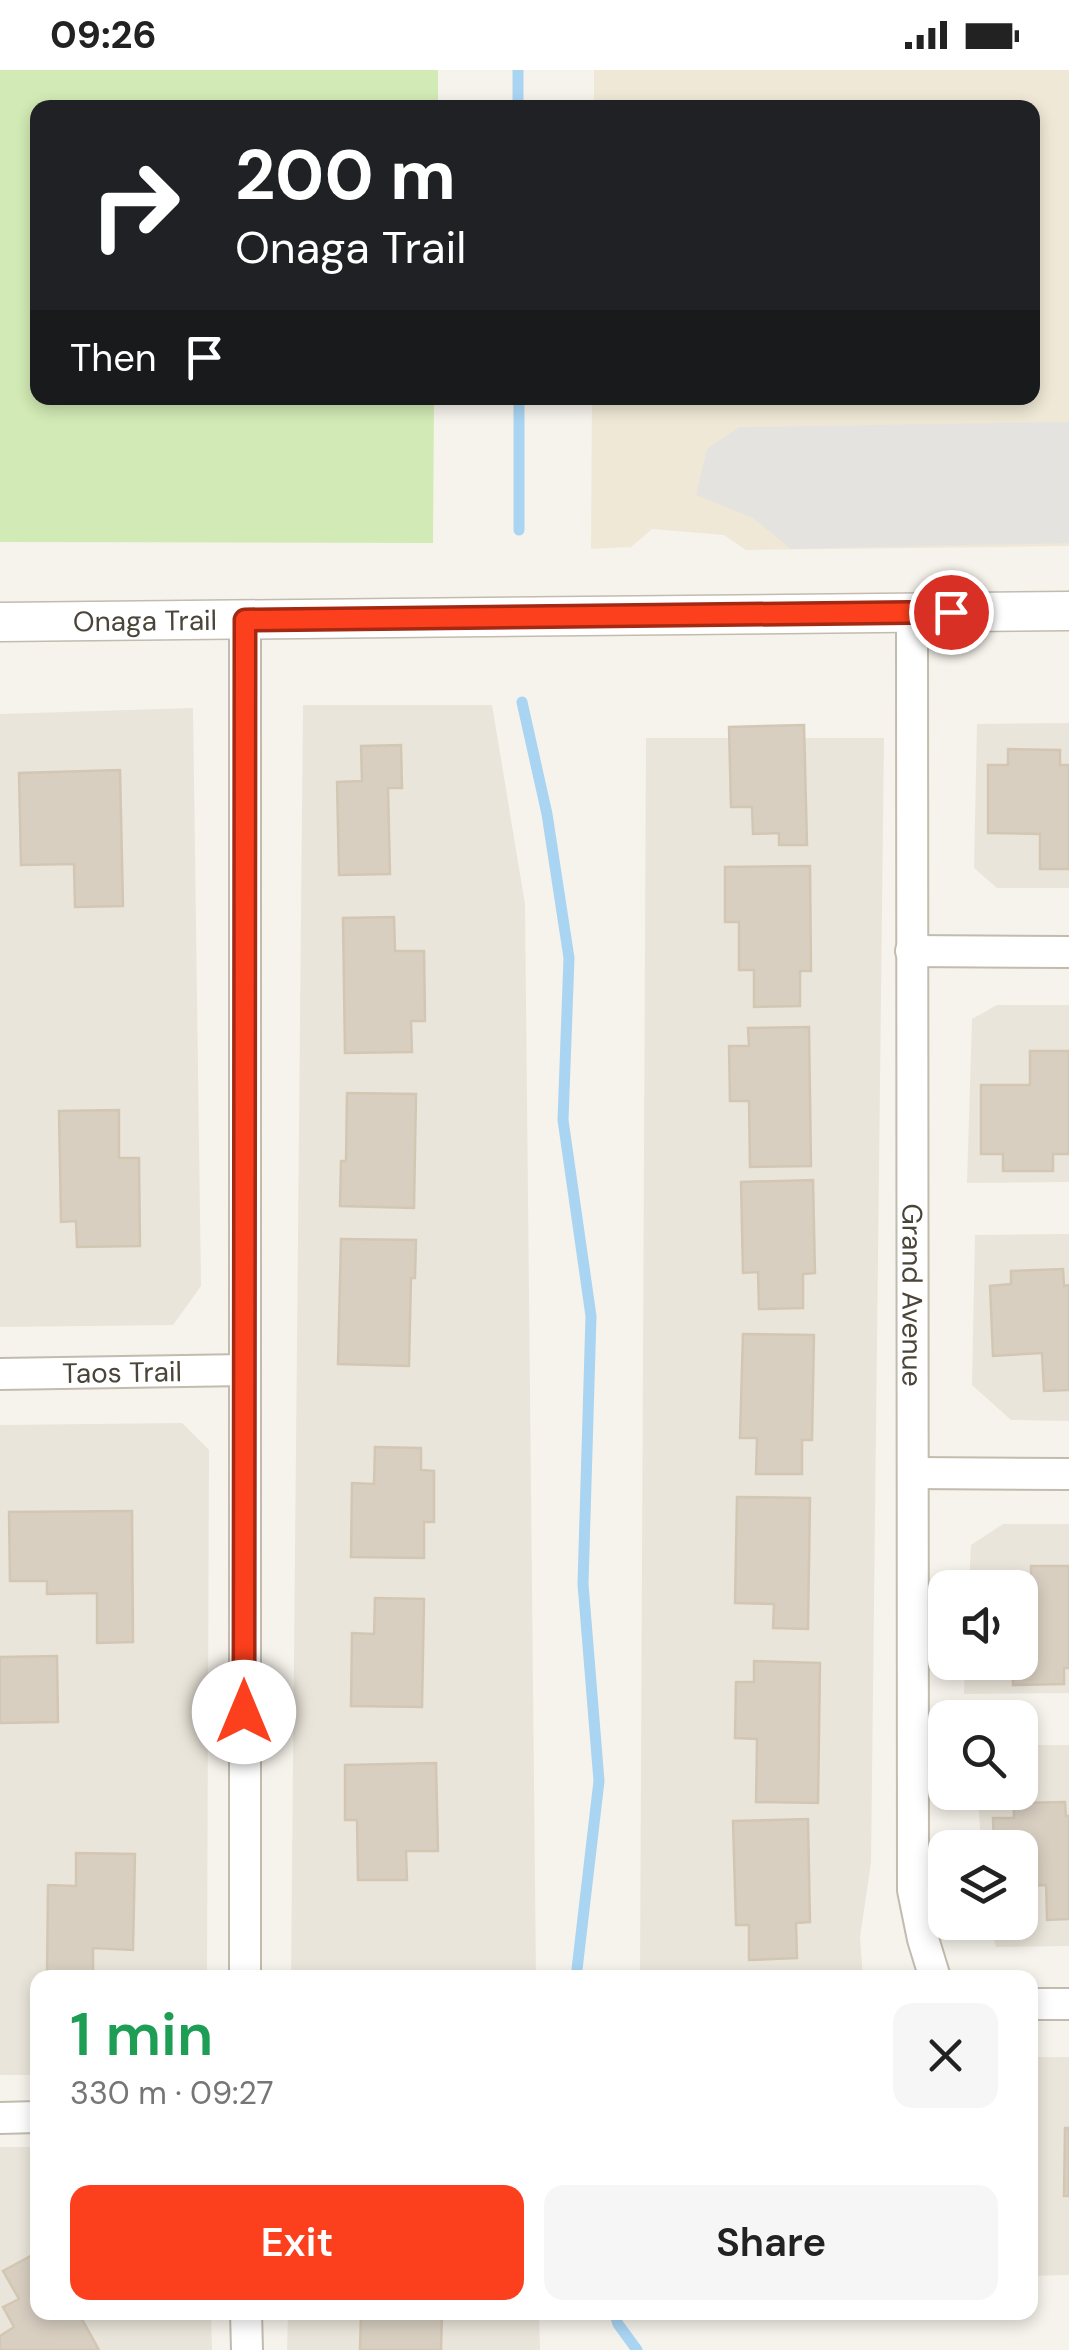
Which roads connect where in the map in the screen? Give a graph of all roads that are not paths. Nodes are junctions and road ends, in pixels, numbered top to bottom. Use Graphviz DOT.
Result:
graph roads {
  1 [pos="1069,612"];
  2 [pos="912,613"];
  3 [pos="245,620"];
  4 [pos="0,622"];
  5 [pos="911,951"];
  6 [pos="1069,952"];
  7 [pos="244,1370"];
  8 [pos="0,1374"];
  9 [pos="914,1473"];
  10 [pos="1069,1474"];
  11 [pos="244,1970"];
  12 [pos="933,1970"];
  13 [pos="1038,2004"];
  14 [pos="1069,2004"];
  15 [pos="0,2118"];
  16 [pos="30,2118"];
  17 [pos="246,2320"];
  18 [pos="247,2350"];
  1 -- 2 [label="street, Onaga Trail"];
  2 -- 3 [label="street, Onaga Trail"];
  2 -- 5 [label="street, Grand Avenue"];
  3 -- 4 [label="street, Onaga Trail"];
  3 -- 7 [label="street"];
  5 -- 6 [label="street"];
  5 -- 9 [label="street, Grand Avenue"];
  7 -- 8 [label="street, Taos Trail"];
  7 -- 11 [label="street"];
  9 -- 10 [label="street"];
  9 -- 12 [label="street, Grand Avenue"];
  13 -- 14 [label="street"];
  15 -- 16 [label="street"];
  17 -- 18 [label="street"];
}
